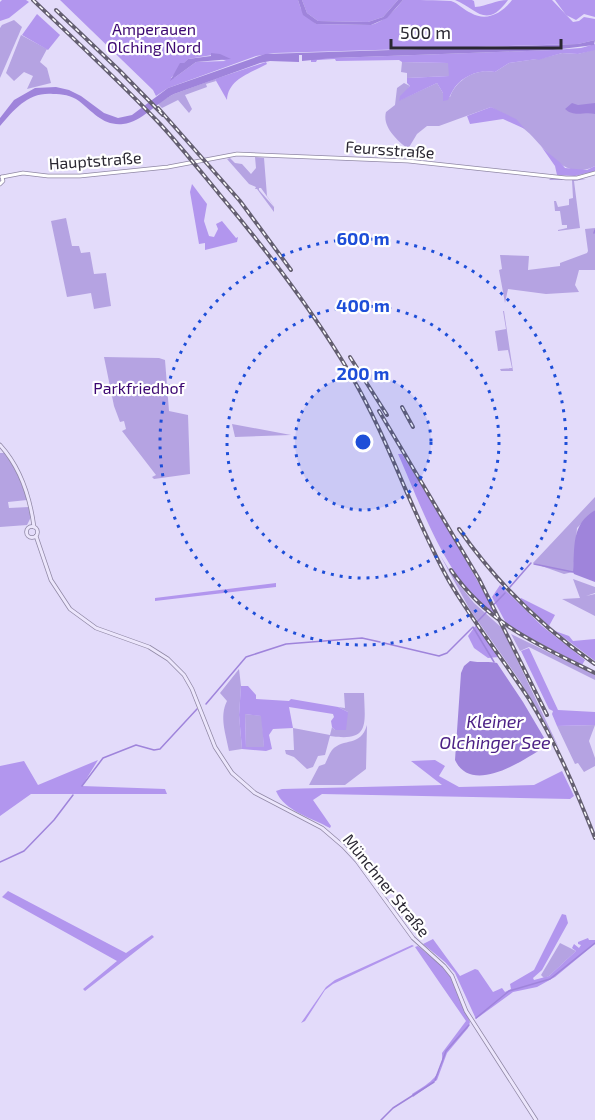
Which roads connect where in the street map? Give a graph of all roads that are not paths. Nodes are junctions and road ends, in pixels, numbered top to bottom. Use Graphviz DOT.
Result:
graph roads {
  1 [pos="183,164"];
  2 [pos="595,173"];
  3 [pos="2,177"];
  4 [pos="0,184"];
  5 [pos="0,445"];
  6 [pos="32,527"];
  7 [pos="34,537"];
  8 [pos="536,1120"];
  1 -- 2 [label="street, Feursstraße"];
  1 -- 3 [label="street, Hauptstraße"];
  3 -- 4 [label="street, Hauptstraße"];
  5 -- 6 [label="main road"];
  6 -- 7 [label="main road"];
  6 -- 7 [label="main road"];
  7 -- 8 [label="main road, Münchner Straße"];
}
